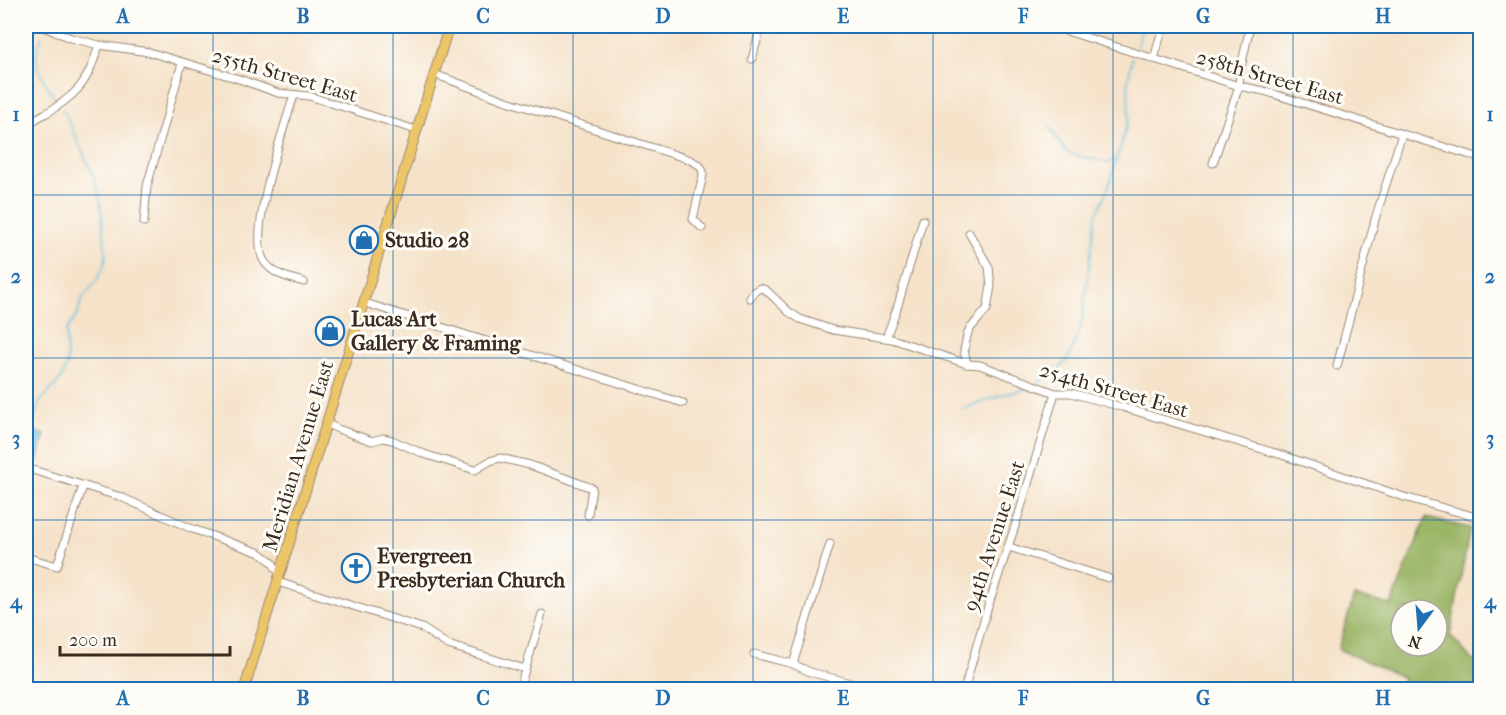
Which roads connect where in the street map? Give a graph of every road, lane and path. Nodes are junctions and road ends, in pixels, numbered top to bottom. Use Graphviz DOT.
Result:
graph roads {
  1 [pos="41,26"];
  2 [pos="449,26"];
  3 [pos="761,26"];
  4 [pos="1051,26"];
  5 [pos="1163,26"];
  6 [pos="1250,26"];
  7 [pos="99,45"];
  8 [pos="752,59"];
  9 [pos="1154,59"];
  10 [pos="182,63"];
  11 [pos="434,74"];
  12 [pos="1239,86"];
  13 [pos="294,95"];
  14 [pos="27,122"];
  15 [pos="416,130"];
  16 [pos="1402,134"];
  17 [pos="1480,158"];
  18 [pos="1213,163"];
  19 [pos="923,220"];
  20 [pos="144,222"];
  21 [pos="702,228"];
  22 [pos="969,233"];
  23 [pos="304,282"];
  24 [pos="750,298"];
  25 [pos="365,303"];
  26 [pos="886,338"];
  27 [pos="967,364"];
  28 [pos="1337,366"];
  29 [pos="1055,393"];
  30 [pos="683,404"];
  31 [pos="327,424"];
  32 [pos="26,468"];
  33 [pos="83,486"];
  34 [pos="588,515"];
  35 [pos="1480,518"];
  36 [pos="830,544"];
  37 [pos="1009,547"];
  38 [pos="26,556"];
  39 [pos="1108,578"];
  40 [pos="279,579"];
  41 [pos="542,614"];
  42 [pos="754,654"];
  43 [pos="793,664"];
  44 [pos="525,669"];
  45 [pos="244,690"];
  46 [pos="519,690"];
  47 [pos="876,690"];
  48 [pos="964,690"];
  1 -- 7 [label="street, 255th Street East"];
  2 -- 11 [label="main road, Meridian Avenue East"];
  3 -- 8 [label="street"];
  4 -- 9 [label="street, 258th Street East"];
  5 -- 9 [label="street"];
  6 -- 12 [label="street"];
  7 -- 10 [label="street, 255th Street East"];
  7 -- 14 [label="street"];
  9 -- 12 [label="street, 258th Street East"];
  10 -- 13 [label="street, 255th Street East"];
  10 -- 20 [label="street"];
  11 -- 15 [label="main road, Meridian Avenue East"];
  11 -- 21 [label="street"];
  12 -- 16 [label="street, 258th Street East"];
  12 -- 18 [label="street"];
  13 -- 15 [label="street, 255th Street East"];
  13 -- 23 [label="street"];
  15 -- 25 [label="main road, Meridian Avenue East"];
  16 -- 17 [label="street, 258th Street East"];
  16 -- 28 [label="street"];
  19 -- 26 [label="street"];
  22 -- 27 [label="street"];
  24 -- 26 [label="street, 254th Street East"];
  25 -- 30 [label="street"];
  25 -- 31 [label="main road, Meridian Avenue East"];
  26 -- 27 [label="street, 254th Street East"];
  27 -- 29 [label="street, 254th Street East"];
  29 -- 35 [label="street, 254th Street East"];
  29 -- 37 [label="street, 94th Avenue East"];
  31 -- 34 [label="street"];
  31 -- 40 [label="main road, Meridian Avenue East"];
  32 -- 33 [label="street"];
  33 -- 38 [label="street"];
  33 -- 40 [label="street"];
  36 -- 43 [label="street"];
  37 -- 39 [label="street"];
  37 -- 48 [label="street, 94th Avenue East"];
  40 -- 44 [label="street"];
  40 -- 45 [label="main road, Meridian Avenue East"];
  41 -- 44 [label="street"];
  42 -- 43 [label="street"];
  43 -- 47 [label="street"];
  44 -- 46 [label="street"];
}
